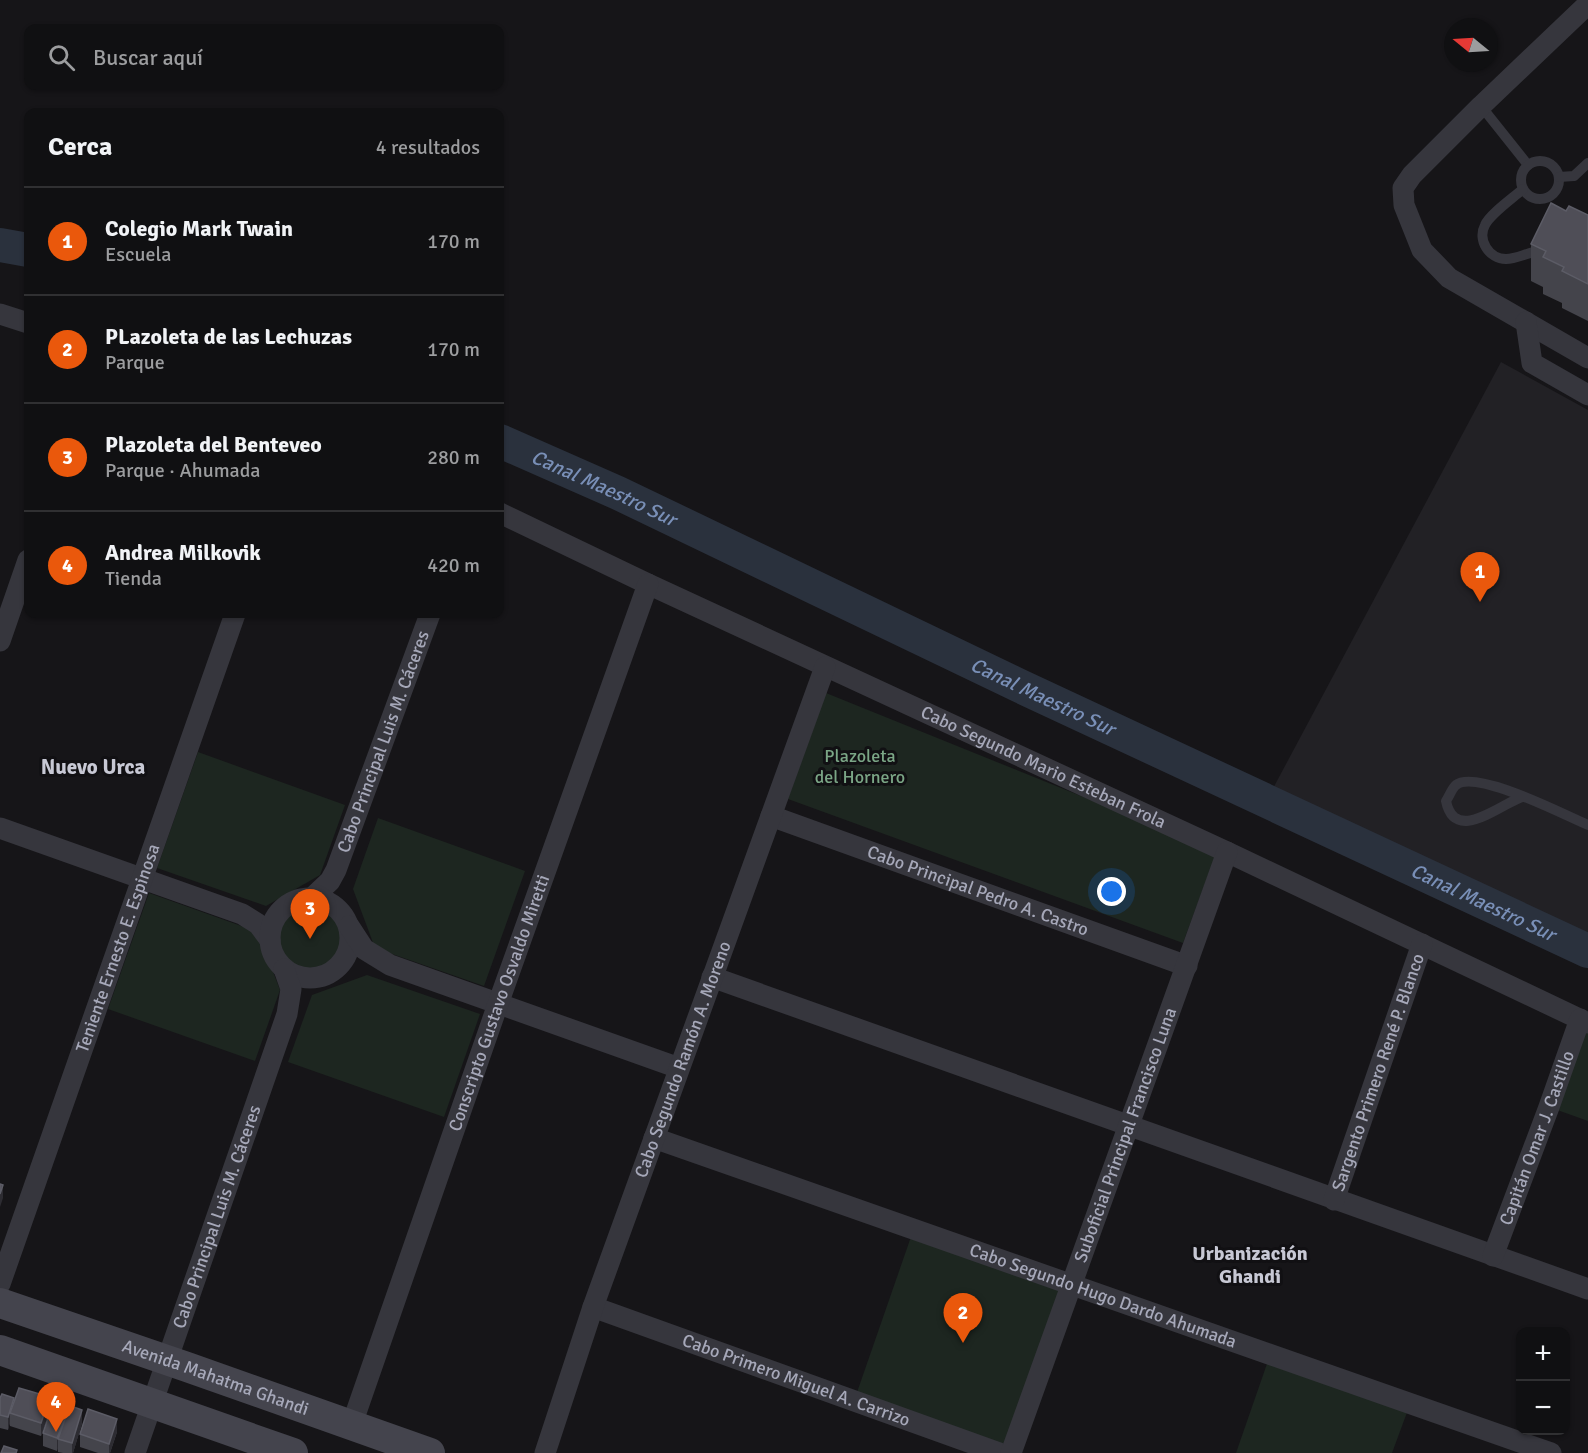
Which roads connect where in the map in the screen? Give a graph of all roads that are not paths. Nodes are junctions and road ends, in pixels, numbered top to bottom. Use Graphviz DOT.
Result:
graph roads {
  1 [pos="1588,4"];
  2 [pos="1481,106"];
  3 [pos="1588,163"];
  4 [pos="1528,165"];
  5 [pos="1559,177"];
  6 [pos="1523,189"];
  7 [pos="1534,252"];
  8 [pos="0,314"];
  9 [pos="24,322"];
  10 [pos="1526,322"];
  11 [pos="1588,358"];
  12 [pos="1588,395"];
  13 [pos="504,515"];
  14 [pos="24,572"];
  15 [pos="648,584"];
  16 [pos="234,618"];
  17 [pos="429,618"];
  18 [pos="0,641"];
  19 [pos="825,667"];
  20 [pos="1522,797"];
  21 [pos="771,816"];
  22 [pos="1588,825"];
  23 [pos="0,828"];
  24 [pos="1227,852"];
  25 [pos="336,870"];
  26 [pos="141,878"];
  27 [pos="312,898"];
  28 [pos="283,909"];
  29 [pos="242,914"];
  30 [pos="347,922"];
  31 [pos="270,940"];
  32 [pos="1422,944"];
  33 [pos="390,965"];
  34 [pos="1187,966"];
  35 [pos="284,969"];
  36 [pos="327,974"];
  37 [pos="712,977"];
  38 [pos="498,1004"];
  39 [pos="287,1014"];
  40 [pos="1584,1021"];
  41 [pos="679,1068"];
  42 [pos="1129,1126"];
  43 [pos="654,1138"];
  44 [pos="1335,1200"];
  45 [pos="1493,1256"];
  46 [pos="0,1284"];
  47 [pos="1073,1285"];
  48 [pos="1588,1289"];
  49 [pos="0,1303"];
  50 [pos="593,1307"];
  51 [pos="0,1350"];
  52 [pos="166,1360"];
  53 [pos="151,1403"];
  54 [pos="352,1424"];
  55 [pos="135,1453"];
  56 [pos="293,1453"];
  57 [pos="430,1453"];
  58 [pos="545,1453"];
  59 [pos="999,1453"];
  60 [pos="1011,1453"];
  61 [pos="1551,1453"];
  1 -- 2 [label="street"];
  2 -- 4 [label="lane"];
  2 -- 10 [label="street"];
  3 -- 5 [label="lane"];
  4 -- 5 [label="lane"];
  4 -- 6 [label="lane"];
  5 -- 6 [label="lane"];
  6 -- 7 [label="lane"];
  8 -- 9 [label="street"];
  10 -- 11 [label="street"];
  10 -- 12 [label="street"];
  13 -- 15 [label="street, Cabo Segundo Mario Esteban Frola"];
  14 -- 18 [label="street"];
  15 -- 19 [label="street, Cabo Segundo Mario Esteban Frola"];
  15 -- 38 [label="street, Conscripto Gustavo Osvaldo Miretti"];
  16 -- 26 [label="street, Teniente Ernesto E. Espinosa"];
  17 -- 25 [label="street, Cabo Principal Luis M. Cáceres"];
  19 -- 21 [label="street, Cabo Segundo Ramón A. Moreno"];
  19 -- 24 [label="street, Cabo Segundo Mario Esteban Frola"];
  20 -- 20 [label="lane"];
  20 -- 22 [label="lane"];
  21 -- 34 [label="street, Cabo Principal Pedro A. Castro"];
  21 -- 37 [label="street, Cabo Segundo Ramón A. Moreno"];
  23 -- 26 [label="street"];
  24 -- 32 [label="street, Cabo Segundo Mario Esteban Frola"];
  24 -- 34 [label="street, Suboficial Principal Francisco Luna"];
  25 -- 27 [label="street, Cabo Principal Luis M. Cáceres"];
  25 -- 30 [label="street, Cabo Principal Luis M. Cáceres"];
  26 -- 29 [label="street"];
  26 -- 46 [label="street, Teniente Ernesto E. Espinosa"];
  27 -- 28 [label="street"];
  27 -- 30 [label="street"];
  28 -- 29 [label="street"];
  28 -- 31 [label="street"];
  29 -- 31 [label="street"];
  30 -- 33 [label="street"];
  30 -- 36 [label="street"];
  31 -- 35 [label="street"];
  32 -- 40 [label="street, Cabo Segundo Mario Esteban Frola"];
  32 -- 44 [label="street, Sargento Primero René P. Blanco"];
  33 -- 36 [label="street"];
  33 -- 38 [label="street"];
  34 -- 42 [label="street, Suboficial Principal Francisco Luna"];
  35 -- 36 [label="street"];
  35 -- 39 [label="street, Cabo Principal Luis M. Cáceres"];
  36 -- 39 [label="street, Cabo Principal Luis M. Cáceres"];
  37 -- 41 [label="street, Cabo Segundo Ramón A. Moreno"];
  37 -- 42 [label="street"];
  38 -- 41 [label="street"];
  38 -- 54 [label="street, Conscripto Gustavo Osvaldo Miretti"];
  39 -- 52 [label="street, Cabo Principal Luis M. Cáceres"];
  40 -- 45 [label="street, Capitán Omar J. Castillo"];
  41 -- 43 [label="street, Cabo Segundo Ramón A. Moreno"];
  42 -- 44 [label="street"];
  42 -- 47 [label="street, Suboficial Principal Francisco Luna"];
  43 -- 47 [label="street, Cabo Segundo Hugo Dardo Ahumada"];
  43 -- 50 [label="street, Cabo Segundo Ramón A. Moreno"];
  44 -- 45 [label="street"];
  45 -- 48 [label="street"];
  47 -- 60 [label="street, Suboficial Principal Francisco Luna"];
  47 -- 61 [label="street, Cabo Segundo Hugo Dardo Ahumada"];
  49 -- 52 [label="main road, Avenida Mahatma Ghandi"];
  50 -- 58 [label="street, Cabo Segundo Ramón A. Moreno"];
  50 -- 59 [label="street, Cabo Primero Miguel A. Carrizo"];
  51 -- 53 [label="main road"];
  52 -- 53 [label="street, Cabo Principal Luis M. Cáceres"];
  52 -- 54 [label="main road, Avenida Mahatma Ghandi"];
  53 -- 55 [label="street, Cabo Principal Luis M. Cáceres"];
  53 -- 56 [label="main road"];
  54 -- 57 [label="main road, Avenida Mahatma Ghandi"];
}
